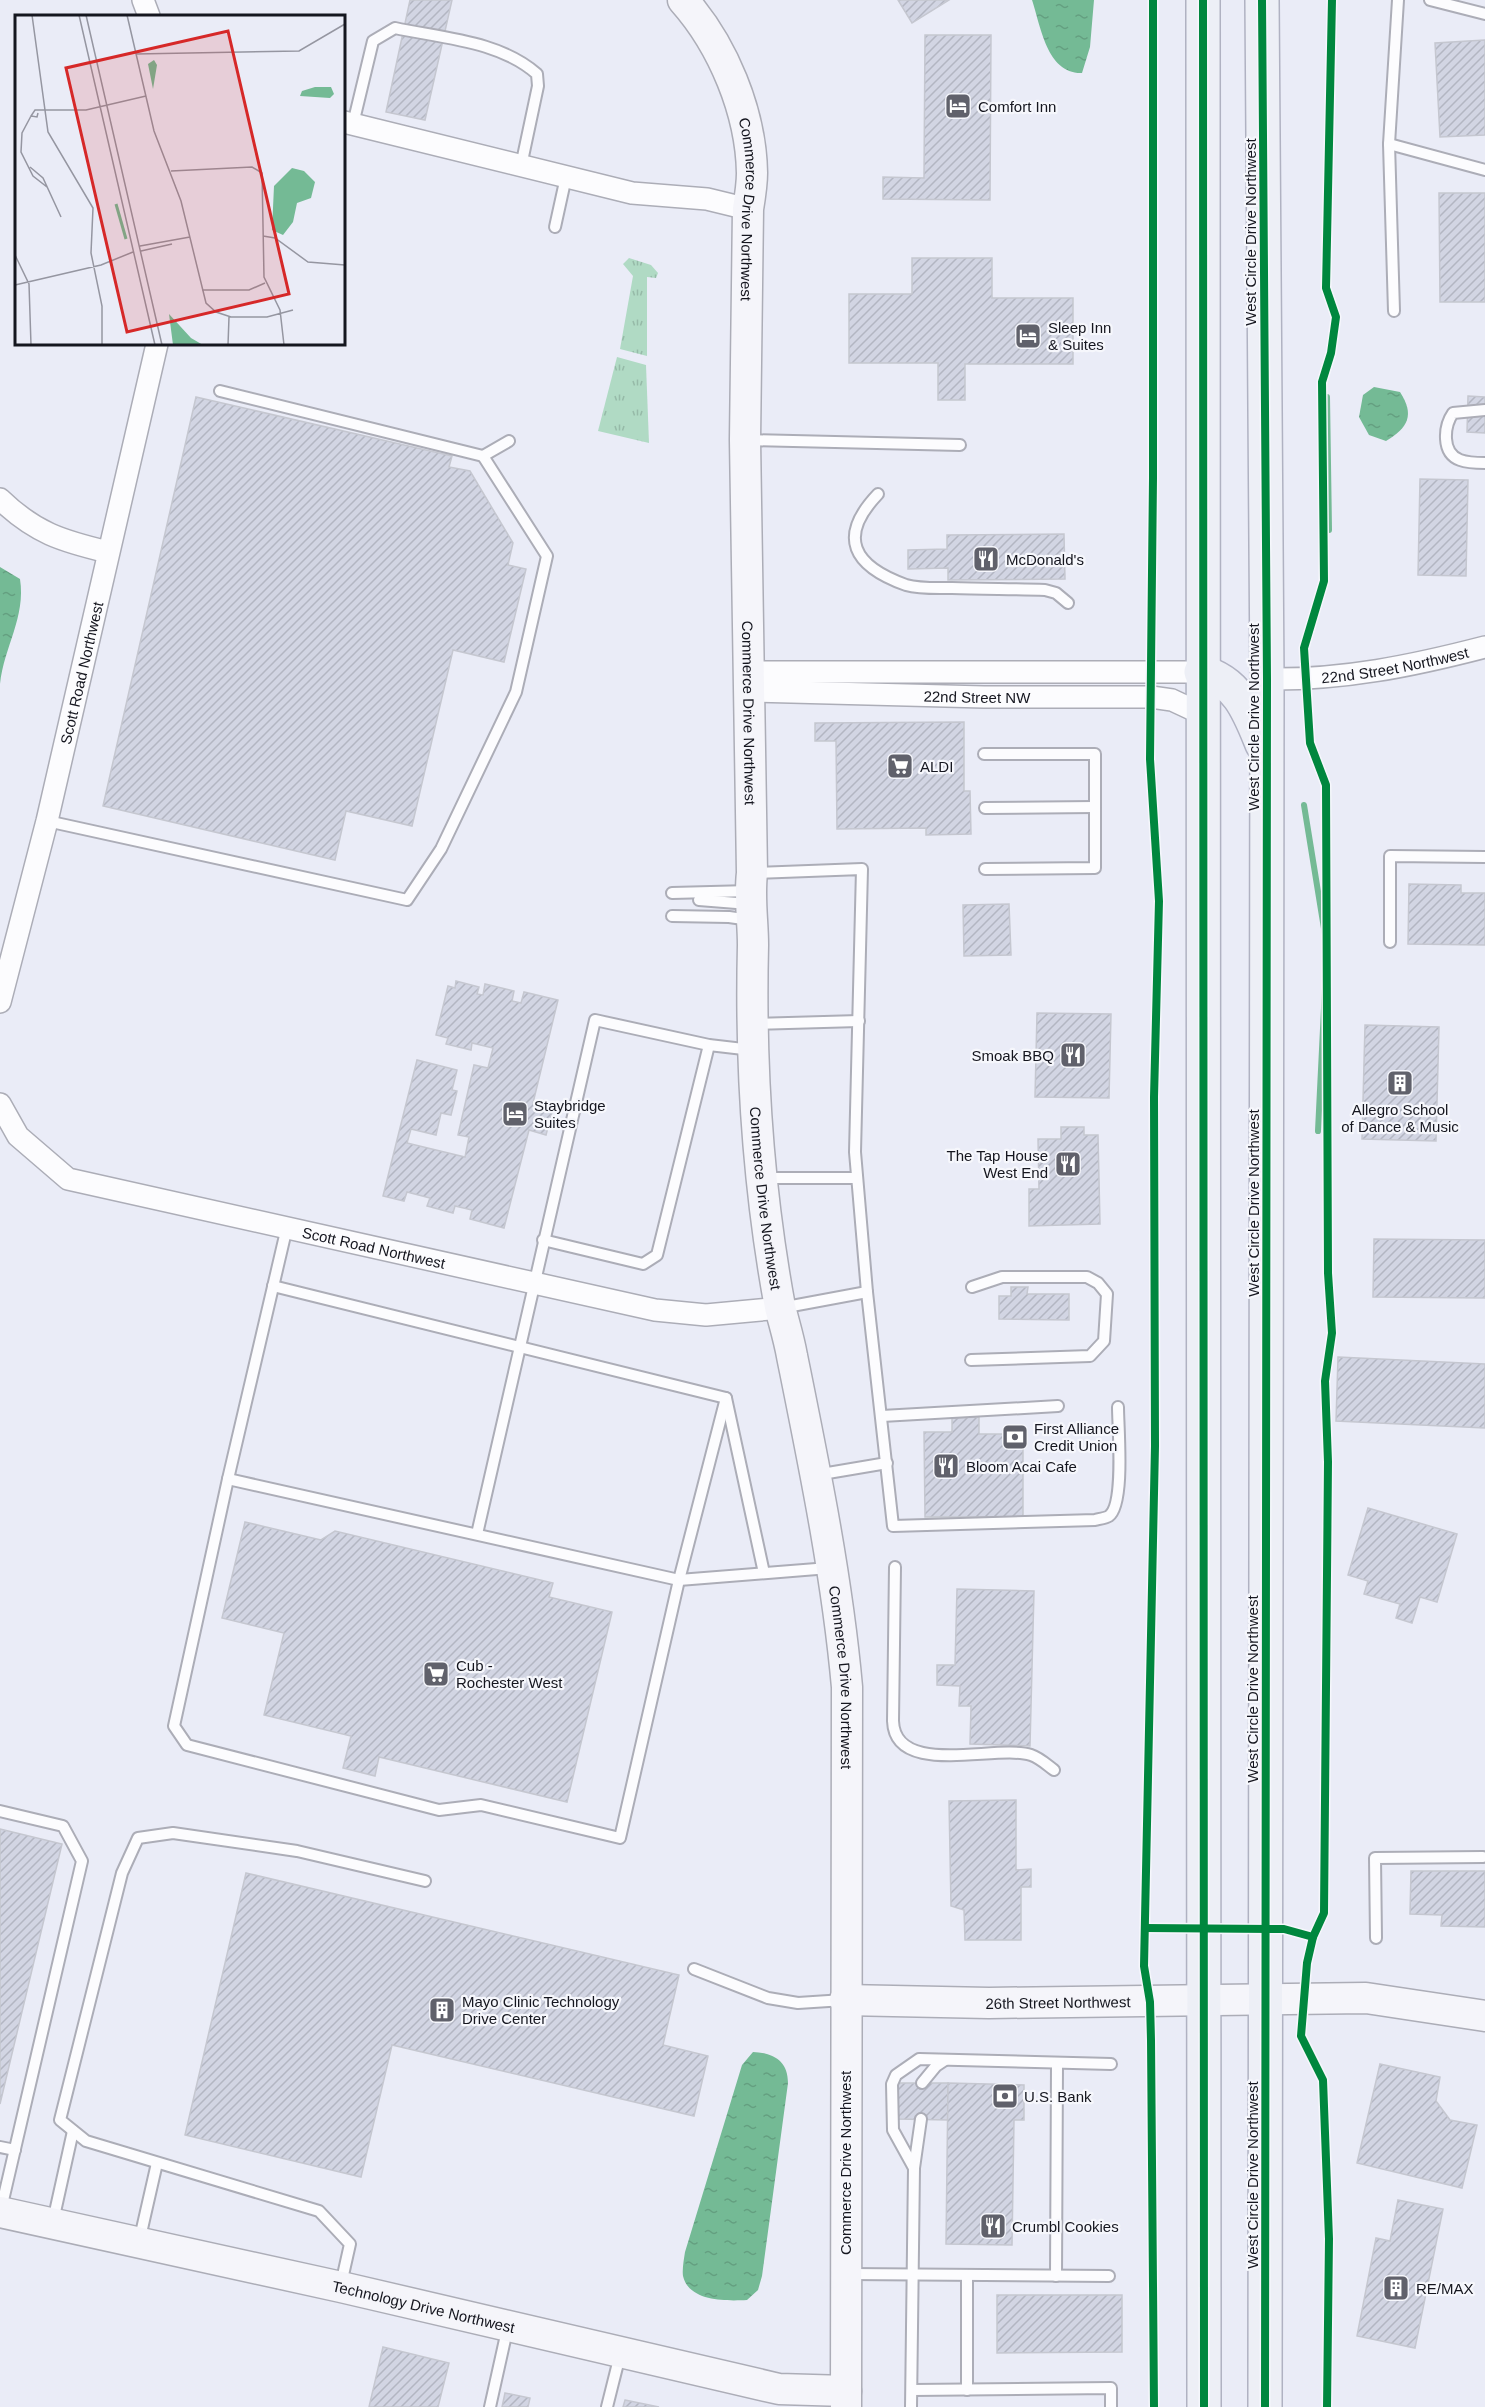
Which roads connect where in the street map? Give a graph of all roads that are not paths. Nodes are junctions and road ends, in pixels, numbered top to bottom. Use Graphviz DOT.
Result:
graph roads {
  1 [pos="143,0"];
  2 [pos="683,0"];
  3 [pos="1203,0"];
  4 [pos="1262,0"];
  5 [pos="1398,0"];
  6 [pos="1430,0"];
  7 [pos="1485,14"];
  8 [pos="149,15"];
  9 [pos="348,123"];
  10 [pos="1389,144"];
  11 [pos="521,166"];
  12 [pos="1485,170"];
  13 [pos="566,177"];
  14 [pos="748,209"];
  15 [pos="555,227"];
  16 [pos="1394,311"];
  17 [pos="157,345"];
  18 [pos="220,391"];
  19 [pos="1485,410"];
  20 [pos="745,440"];
  21 [pos="509,441"];
  22 [pos="960,445"];
  23 [pos="483,456"];
  24 [pos="1485,464"];
  25 [pos="878,494"];
  26 [pos="0,499"];
  27 [pos="108,552"];
  28 [pos="1068,603"];
  29 [pos="1485,647"];
  30 [pos="1202,672"];
  31 [pos="1267,679"];
  32 [pos="748,682"];
  33 [pos="1202,714"];
  34 [pos="984,754"];
  35 [pos="1266,754"];
  36 [pos="985,807"];
  37 [pos="1095,807"];
  38 [pos="47,821"];
  39 [pos="1485,857"];
  40 [pos="985,869"];
  41 [pos="672,896"];
  42 [pos="751,897"];
  43 [pos="672,916"];
  44 [pos="1390,942"];
  45 [pos="0,1002"];
  46 [pos="859,1021"];
  47 [pos="752,1037"];
  48 [pos="709,1044"];
  49 [pos="0,1104"];
  50 [pos="762,1178"];
  51 [pos="857,1178"];
  52 [pos="287,1227"];
  53 [pos="543,1240"];
  54 [pos="534,1283"];
  55 [pos="273,1286"];
  56 [pos="972,1287"];
  57 [pos="867,1292"];
  58 [pos="781,1308"];
  59 [pos="520,1347"];
  60 [pos="971,1360"];
  61 [pos="726,1398"];
  62 [pos="1058,1406"];
  63 [pos="1118,1407"];
  64 [pos="882,1416"];
  65 [pos="887,1463"];
  66 [pos="815,1475"];
  67 [pos="228,1479"];
  68 [pos="477,1534"];
  69 [pos="895,1567"];
  70 [pos="832,1568"];
  71 [pos="764,1573"];
  72 [pos="679,1580"];
  73 [pos="1054,1770"];
  74 [pos="0,1811"];
  75 [pos="1483,1857"];
  76 [pos="424,1881"];
  77 [pos="1376,1938"];
  78 [pos="694,1969"];
  79 [pos="1266,1998"];
  80 [pos="844,2000"];
  81 [pos="1204,2001"];
  82 [pos="1485,2016"];
  83 [pos="945,2059"];
  84 [pos="1057,2064"];
  85 [pos="1111,2064"];
  86 [pos="921,2083"];
  87 [pos="921,2120"];
  88 [pos="73,2131"];
  89 [pos="0,2147"];
  90 [pos="15,2150"];
  91 [pos="157,2163"];
  92 [pos="914,2168"];
  93 [pos="0,2212"];
  94 [pos="52,2224"];
  95 [pos="139,2243"];
  96 [pos="845,2274"];
  97 [pos="913,2275"];
  98 [pos="967,2275"];
  99 [pos="1056,2276"];
  100 [pos="1109,2276"];
  101 [pos="341,2287"];
  102 [pos="508,2326"];
  103 [pos="620,2353"];
  104 [pos="912,2390"];
  105 [pos="967,2390"];
  106 [pos="846,2399"];
  107 [pos="490,2407"];
  108 [pos="607,2407"];
  109 [pos="911,2407"];
  110 [pos="1111,2407"];
  111 [pos="1204,2407"];
  112 [pos="1265,2407"];
  1 -- 8 [label="street"];
  2 -- 14 [label="street, Commerce Drive Northwest"];
  3 -- 30 [label="main road"];
  4 -- 31 [label="main road, West Circle Drive Northwest"];
  5 -- 10 [label="lane"];
  6 -- 7 [label="lane"];
  9 -- 11 [label="street"];
  9 -- 11 [label="lane"];
  10 -- 12 [label="lane"];
  10 -- 16 [label="lane"];
  11 -- 13 [label="street"];
  13 -- 14 [label="street"];
  13 -- 15 [label="lane"];
  14 -- 20 [label="street, Commerce Drive Northwest"];
  17 -- 27 [label="street, Scott Road Northwest"];
  18 -- 23 [label="lane"];
  19 -- 24 [label="lane"];
  20 -- 22 [label="lane"];
  20 -- 32 [label="street, Commerce Drive Northwest"];
  21 -- 23 [label="lane"];
  23 -- 38 [label="lane"];
  25 -- 28 [label="lane"];
  26 -- 27 [label="street"];
  27 -- 38 [label="street, Scott Road Northwest"];
  29 -- 31 [label="street, 22nd Street Northwest"];
  30 -- 32 [label="street, 22nd Street NW"];
  30 -- 33 [label="main road"];
  30 -- 35 [label="main road"];
  31 -- 35 [label="main road, West Circle Drive Northwest"];
  32 -- 33 [label="street, 22nd Street NW"];
  32 -- 42 [label="street, Commerce Drive Northwest"];
  33 -- 81 [label="main road"];
  34 -- 37 [label="lane"];
  35 -- 79 [label="main road, West Circle Drive Northwest"];
  36 -- 37 [label="lane"];
  37 -- 40 [label="lane"];
  38 -- 45 [label="street, Scott Road Northwest"];
  39 -- 44 [label="lane"];
  41 -- 42 [label="lane"];
  42 -- 43 [label="lane"];
  42 -- 46 [label="lane"];
  42 -- 47 [label="street, Commerce Drive Northwest"];
  46 -- 47 [label="lane"];
  46 -- 51 [label="lane"];
  47 -- 48 [label="lane"];
  47 -- 50 [label="street, Commerce Drive Northwest"];
  48 -- 53 [label="lane"];
  48 -- 53 [label="lane"];
  49 -- 52 [label="street, Scott Road Northwest"];
  50 -- 51 [label="lane"];
  50 -- 58 [label="street, Commerce Drive Northwest"];
  51 -- 57 [label="lane"];
  52 -- 54 [label="street, Scott Road Northwest"];
  52 -- 55 [label="lane"];
  53 -- 54 [label="lane"];
  54 -- 58 [label="street, Scott Road Northwest"];
  54 -- 59 [label="lane"];
  55 -- 59 [label="lane"];
  55 -- 67 [label="lane"];
  56 -- 60 [label="lane"];
  57 -- 58 [label="lane"];
  57 -- 64 [label="lane"];
  58 -- 66 [label="street, Commerce Drive Northwest"];
  59 -- 61 [label="lane"];
  59 -- 68 [label="lane"];
  61 -- 71 [label="lane"];
  61 -- 72 [label="lane"];
  62 -- 64 [label="lane"];
  63 -- 65 [label="lane"];
  64 -- 65 [label="lane"];
  65 -- 66 [label="lane"];
  66 -- 70 [label="street, Commerce Drive Northwest"];
  67 -- 68 [label="lane"];
  67 -- 72 [label="lane"];
  68 -- 72 [label="lane"];
  69 -- 73 [label="lane"];
  70 -- 71 [label="lane"];
  70 -- 80 [label="street, Commerce Drive Northwest"];
  71 -- 72 [label="lane"];
  74 -- 90 [label="lane"];
  75 -- 77 [label="lane"];
  76 -- 88 [label="lane"];
  78 -- 80 [label="lane"];
  79 -- 81 [label="street, 26th Street Northwest"];
  79 -- 82 [label="street, 26th Street Northwest"];
  79 -- 112 [label="main road, West Circle Drive Northwest"];
  80 -- 81 [label="street, 26th Street Northwest"];
  80 -- 96 [label="street, Commerce Drive Northwest"];
  81 -- 111 [label="main road"];
  83 -- 84 [label="lane"];
  83 -- 86 [label="lane"];
  83 -- 92 [label="lane"];
  84 -- 85 [label="lane"];
  84 -- 99 [label="lane"];
  87 -- 92 [label="lane"];
  88 -- 91 [label="lane"];
  88 -- 94 [label="lane"];
  89 -- 90 [label="lane"];
  90 -- 93 [label="lane"];
  91 -- 95 [label="lane"];
  91 -- 101 [label="lane"];
  92 -- 97 [label="lane"];
  93 -- 94 [label="street, Technology Drive Northwest"];
  94 -- 95 [label="street, Technology Drive Northwest"];
  95 -- 101 [label="street, Technology Drive Northwest"];
  96 -- 97 [label="lane"];
  96 -- 106 [label="street, Commerce Drive Northwest"];
  97 -- 98 [label="lane"];
  97 -- 104 [label="lane"];
  98 -- 99 [label="lane"];
  98 -- 105 [label="lane"];
  99 -- 100 [label="lane"];
  101 -- 102 [label="street, Technology Drive Northwest"];
  102 -- 103 [label="street, Technology Drive Northwest"];
  102 -- 107 [label="lane"];
  103 -- 106 [label="street, Technology Drive Northwest"];
  103 -- 108 [label="lane"];
  104 -- 105 [label="lane"];
  104 -- 109 [label="lane"];
  105 -- 110 [label="lane"];
}
